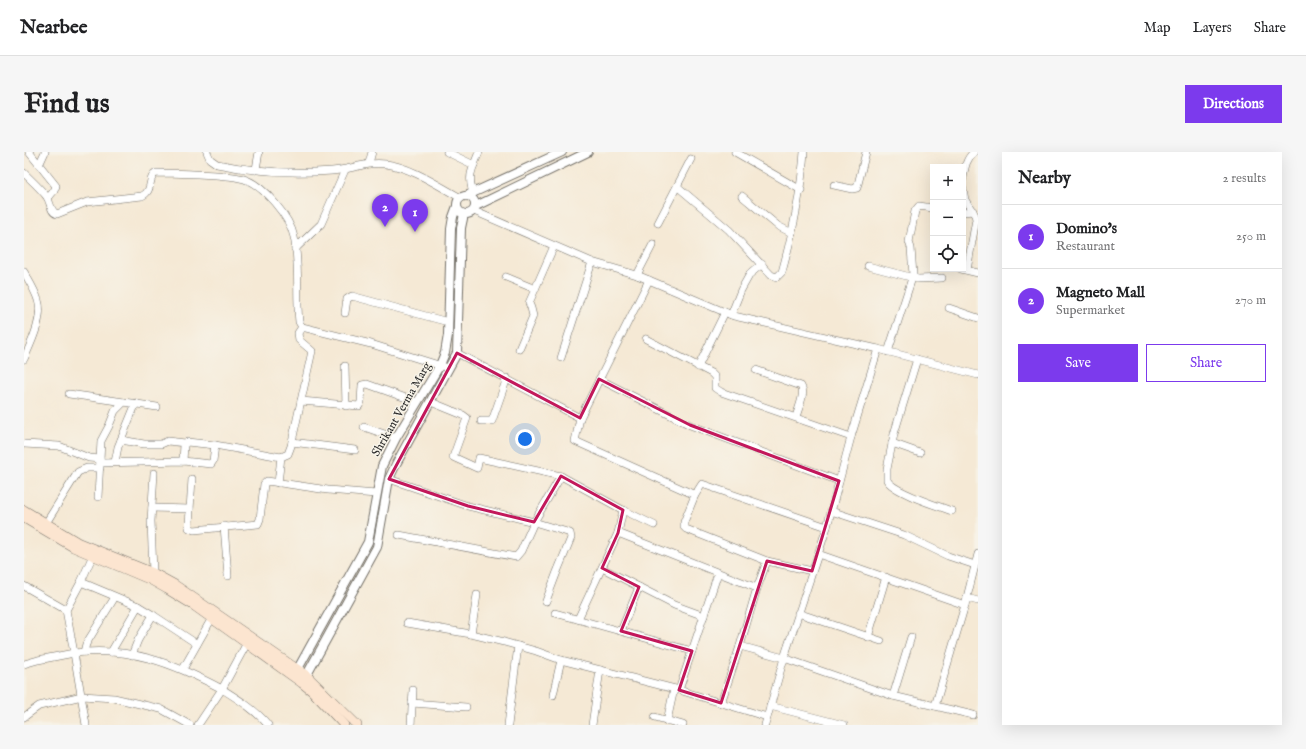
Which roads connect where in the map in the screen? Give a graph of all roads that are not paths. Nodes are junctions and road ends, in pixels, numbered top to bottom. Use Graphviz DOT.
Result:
graph roads {
  1 [pos="29,152"];
  2 [pos="45,152"];
  3 [pos="207,152"];
  4 [pos="259,152"];
  5 [pos="372,152"];
  6 [pos="447,152"];
  7 [pos="479,152"];
  8 [pos="562,152"];
  9 [pos="588,152"];
  10 [pos="735,152"];
  11 [pos="804,152"];
  12 [pos="866,152"];
  13 [pos="972,153"];
  14 [pos="691,159"];
  15 [pos="369,163"];
  16 [pos="966,164"];
  17 [pos="39,165"];
  18 [pos="474,165"];
  19 [pos="256,170"];
  20 [pos="345,170"];
  21 [pos="24,173"];
  22 [pos="834,185"];
  23 [pos="678,187"];
  24 [pos="800,190"];
  25 [pos="467,196"];
  26 [pos="742,196"];
  27 [pos="48,198"];
  28 [pos="966,200"];
  29 [pos="457,206"];
  30 [pos="475,208"];
  31 [pos="930,208"];
  32 [pos="973,211"];
  33 [pos="966,212"];
  34 [pos="464,214"];
  35 [pos="658,223"];
  36 [pos="792,233"];
  37 [pos="653,244"];
  38 [pos="554,246"];
  39 [pos="295,249"];
  40 [pos="592,262"];
  41 [pos="966,262"];
  42 [pos="762,264"];
  43 [pos="868,266"];
  44 [pos="966,270"];
  45 [pos="24,272"];
  46 [pos="978,273"];
  47 [pos="637,275"];
  48 [pos="506,277"];
  49 [pos="913,278"];
  50 [pos="942,278"];
  51 [pos="649,280"];
  52 [pos="535,289"];
  53 [pos="949,308"];
  54 [pos="345,313"];
  55 [pos="728,313"];
  56 [pos="978,318"];
  57 [pos="448,322"];
  58 [pos="302,327"];
  59 [pos="646,339"];
  60 [pos="519,349"];
  61 [pos="878,349"];
  62 [pos="888,352"];
  63 [pos="457,353"];
  64 [pos="561,358"];
  65 [pos="24,359"];
  66 [pos="917,359"];
  67 [pos="440,365"];
  68 [pos="345,366"];
  69 [pos="698,367"];
  70 [pos="449,368"];
  71 [pos="756,370"];
  72 [pos="978,375"];
  73 [pos="507,378"];
  74 [pos="599,379"];
  75 [pos="69,394"];
  76 [pos="301,401"];
  77 [pos="124,402"];
  78 [pos="417,402"];
  79 [pos="431,402"];
  80 [pos="136,403"];
  81 [pos="346,406"];
  82 [pos="157,407"];
  83 [pos="580,418"];
  84 [pos="796,418"];
  85 [pos="481,421"];
  86 [pos="364,427"];
  87 [pos="396,438"];
  88 [pos="851,438"];
  89 [pos="121,440"];
  90 [pos="292,442"];
  91 [pos="185,443"];
  92 [pos="892,443"];
  93 [pos="24,444"];
  94 [pos="216,446"];
  95 [pos="355,450"];
  96 [pos="920,453"];
  97 [pos="281,457"];
  98 [pos="183,461"];
  99 [pos="115,462"];
  100 [pos="100,464"];
  101 [pos="154,473"];
  102 [pos="561,476"];
  103 [pos="192,479"];
  104 [pos="389,480"];
  105 [pos="839,481"];
  106 [pos="278,483"];
  107 [pos="376,494"];
  108 [pos="695,495"];
  109 [pos="98,497"];
  110 [pos="152,508"];
  111 [pos="190,509"];
  112 [pos="24,510"];
  113 [pos="623,510"];
  114 [pos="831,511"];
  115 [pos="952,511"];
  116 [pos="24,518"];
  117 [pos="534,522"];
  118 [pos="46,524"];
  119 [pos="654,525"];
  120 [pos="224,526"];
  121 [pos="827,527"];
  122 [pos="618,533"];
  123 [pos="399,535"];
  124 [pos="818,554"];
  125 [pos="978,554"];
  126 [pos="93,555"];
  127 [pos="767,561"];
  128 [pos="975,565"];
  129 [pos="602,568"];
  130 [pos="812,571"];
  131 [pos="153,573"];
  132 [pos="718,573"];
  133 [pos="228,576"];
  134 [pos="886,577"];
  135 [pos="81,582"];
  136 [pos="24,586"];
  137 [pos="639,588"];
  138 [pos="757,588"];
  139 [pos="477,595"];
  140 [pos="115,597"];
  141 [pos="978,600"];
  142 [pos="546,601"];
  143 [pos="966,601"];
  144 [pos="138,606"];
  145 [pos="66,610"];
  146 [pos="555,613"];
  147 [pos="798,614"];
  148 [pos="153,615"];
  149 [pos="704,616"];
  150 [pos="212,618"];
  151 [pos="578,619"];
  152 [pos="407,624"];
  153 [pos="621,631"];
  154 [pos="471,634"];
  155 [pos="868,637"];
  156 [pos="911,637"];
  157 [pos="881,641"];
  158 [pos="247,643"];
  159 [pos="197,644"];
  160 [pos="518,646"];
  161 [pos="740,646"];
  162 [pos="692,651"];
  163 [pos="84,652"];
  164 [pos="111,652"];
  165 [pos="74,653"];
  166 [pos="132,655"];
  167 [pos="784,658"];
  168 [pos="561,660"];
  169 [pos="24,664"];
  170 [pos="183,669"];
  171 [pos="600,670"];
  172 [pos="295,673"];
  173 [pos="304,679"];
  174 [pos="222,689"];
  175 [pos="413,690"];
  176 [pos="677,690"];
  177 [pos="553,694"];
  178 [pos="82,696"];
  179 [pos="893,696"];
  180 [pos="412,703"];
  181 [pos="721,703"];
  182 [pos="770,706"];
  183 [pos="936,706"];
  184 [pos="466,707"];
  185 [pos="973,715"];
  186 [pos="24,717"];
  187 [pos="655,717"];
  188 [pos="767,717"];
  189 [pos="667,720"];
  190 [pos="86,725"];
  191 [pos="190,725"];
  192 [pos="198,725"];
  193 [pos="268,725"];
  194 [pos="344,725"];
  195 [pos="357,725"];
  196 [pos="411,725"];
  197 [pos="508,725"];
  198 [pos="592,725"];
  199 [pos="683,725"];
  200 [pos="765,725"];
  201 [pos="844,725"];
  1 -- 17 [label="street"];
  2 -- 17 [label="street"];
  3 -- 19 [label="street"];
  4 -- 19 [label="street"];
  5 -- 15 [label="street"];
  6 -- 18 [label="street"];
  7 -- 18 [label="street"];
  8 -- 25 [label="street"];
  9 -- 30 [label="street"];
  10 -- 24 [label="street"];
  11 -- 24 [label="street"];
  12 -- 22 [label="street"];
  13 -- 16 [label="street"];
  14 -- 23 [label="street"];
  15 -- 20 [label="street"];
  15 -- 25 [label="street"];
  17 -- 27 [label="street"];
  18 -- 25 [label="street"];
  19 -- 20 [label="street"];
  20 -- 39 [label="street"];
  21 -- 27 [label="street"];
  23 -- 35 [label="street"];
  23 -- 42 [label="street"];
  24 -- 36 [label="street"];
  25 -- 29 [label="street"];
  25 -- 30 [label="street"];
  26 -- 36 [label="street"];
  27 -- 39 [label="street"];
  28 -- 32 [label="street"];
  29 -- 34 [label="street"];
  29 -- 57 [label="street, Shrikant Verma Marg"];
  30 -- 34 [label="street"];
  30 -- 38 [label="street"];
  31 -- 49 [label="street"];
  32 -- 33 [label="street"];
  32 -- 41 [label="street"];
  34 -- 63 [label="street, Shrikant Verma Marg"];
  36 -- 42 [label="street"];
  37 -- 47 [label="street"];
  38 -- 40 [label="street"];
  38 -- 52 [label="street"];
  39 -- 58 [label="street"];
  40 -- 47 [label="street"];
  40 -- 64 [label="street"];
  42 -- 55 [label="street"];
  43 -- 49 [label="street"];
  44 -- 46 [label="street"];
  45 -- 65 [label="street"];
  47 -- 51 [label="street"];
  48 -- 52 [label="street"];
  49 -- 50 [label="street"];
  49 -- 62 [label="street"];
  51 -- 55 [label="street"];
  51 -- 74 [label="street"];
  52 -- 60 [label="street"];
  53 -- 56 [label="street"];
  54 -- 57 [label="street"];
  55 -- 61 [label="street"];
  55 -- 69 [label="street"];
  57 -- 67 [label="street, Shrikant Verma Marg"];
  58 -- 67 [label="street"];
  58 -- 76 [label="street"];
  59 -- 69 [label="street"];
  61 -- 62 [label="street"];
  61 -- 88 [label="street"];
  62 -- 66 [label="street"];
  63 -- 70 [label="street, Shrikant Verma Marg"];
  63 -- 73 [label="street"];
  66 -- 72 [label="street"];
  66 -- 92 [label="street"];
  67 -- 70 [label="street"];
  67 -- 78 [label="street, Shrikant Verma Marg"];
  68 -- 81 [label="street"];
  69 -- 84 [label="street"];
  70 -- 79 [label="street, Shrikant Verma Marg"];
  71 -- 84 [label="street"];
  73 -- 83 [label="street"];
  73 -- 85 [label="street"];
  74 -- 83 [label="street"];
  74 -- 105 [label="street"];
  75 -- 77 [label="street"];
  76 -- 81 [label="street"];
  76 -- 90 [label="street"];
  77 -- 80 [label="street"];
  77 -- 100 [label="street"];
  78 -- 81 [label="street"];
  78 -- 87 [label="street, Shrikant Verma Marg"];
  79 -- 102 [label="street"];
  79 -- 104 [label="street, Shrikant Verma Marg"];
  80 -- 82 [label="street"];
  80 -- 89 [label="street"];
  83 -- 108 [label="street"];
  84 -- 88 [label="street"];
  86 -- 87 [label="street"];
  87 -- 107 [label="street, Shrikant Verma Marg"];
  88 -- 105 [label="street"];
  89 -- 91 [label="street"];
  89 -- 99 [label="street"];
  90 -- 95 [label="street"];
  90 -- 97 [label="street"];
  91 -- 94 [label="street"];
  91 -- 98 [label="street"];
  92 -- 96 [label="street"];
  92 -- 115 [label="street"];
  93 -- 100 [label="street"];
  94 -- 97 [label="street"];
  94 -- 98 [label="street"];
  97 -- 106 [label="street"];
  98 -- 99 [label="street"];
  99 -- 100 [label="street"];
  100 -- 109 [label="street"];
  100 -- 118 [label="street"];
  101 -- 110 [label="street"];
  102 -- 113 [label="street"];
  102 -- 117 [label="street"];
  103 -- 111 [label="street"];
  104 -- 117 [label="street"];
  104 -- 173 [label="street, Shrikant Verma Marg"];
  105 -- 114 [label="street"];
  106 -- 107 [label="street"];
  106 -- 120 [label="street"];
  107 -- 172 [label="street, Shrikant Verma Marg"];
  108 -- 121 [label="street"];
  108 -- 127 [label="street"];
  110 -- 111 [label="street"];
  110 -- 131 [label="street"];
  111 -- 120 [label="street"];
  112 -- 118 [label="main road"];
  113 -- 119 [label="street"];
  113 -- 122 [label="street"];
  114 -- 121 [label="street"];
  114 -- 128 [label="street"];
  116 -- 126 [label="main road"];
  117 -- 123 [label="street"];
  117 -- 142 [label="street"];
  118 -- 131 [label="main road"];
  120 -- 133 [label="street"];
  121 -- 124 [label="street"];
  122 -- 129 [label="street"];
  122 -- 132 [label="street"];
  124 -- 130 [label="street"];
  124 -- 134 [label="street"];
  125 -- 128 [label="street"];
  126 -- 135 [label="street"];
  126 -- 150 [label="main road"];
  127 -- 130 [label="street"];
  127 -- 138 [label="street"];
  128 -- 143 [label="street"];
  129 -- 137 [label="street"];
  129 -- 151 [label="street"];
  130 -- 147 [label="street"];
  131 -- 172 [label="main road"];
  132 -- 138 [label="street"];
  132 -- 149 [label="street"];
  134 -- 143 [label="street"];
  134 -- 155 [label="street"];
  135 -- 140 [label="street"];
  135 -- 145 [label="street"];
  136 -- 145 [label="street"];
  137 -- 149 [label="street"];
  137 -- 153 [label="street"];
  138 -- 161 [label="street"];
  139 -- 154 [label="street"];
  140 -- 144 [label="street"];
  140 -- 163 [label="street"];
  141 -- 143 [label="street"];
  143 -- 183 [label="street"];
  144 -- 148 [label="street"];
  144 -- 164 [label="street"];
  145 -- 165 [label="street"];
  146 -- 151 [label="street"];
  147 -- 155 [label="street"];
  147 -- 167 [label="street"];
  148 -- 159 [label="street"];
  148 -- 166 [label="street"];
  149 -- 162 [label="street"];
  150 -- 158 [label="main road"];
  150 -- 159 [label="street"];
  151 -- 153 [label="street"];
  152 -- 154 [label="street"];
  153 -- 162 [label="street"];
  154 -- 160 [label="street"];
  155 -- 157 [label="street"];
  156 -- 179 [label="street"];
  158 -- 172 [label="main road"];
  158 -- 174 [label="street"];
  159 -- 170 [label="street"];
  160 -- 168 [label="street"];
  160 -- 197 [label="street"];
  161 -- 167 [label="street"];
  161 -- 181 [label="street"];
  162 -- 176 [label="street"];
  163 -- 164 [label="street"];
  163 -- 165 [label="street"];
  164 -- 166 [label="street"];
  165 -- 169 [label="street"];
  165 -- 178 [label="street"];
  166 -- 170 [label="street"];
  167 -- 179 [label="street"];
  167 -- 182 [label="street"];
  168 -- 171 [label="street"];
  168 -- 177 [label="street"];
  170 -- 174 [label="street"];
  171 -- 176 [label="street"];
  171 -- 198 [label="street"];
  172 -- 173 [label="main road"];
  173 -- 194 [label="main road"];
  173 -- 195 [label="main road"];
  174 -- 192 [label="street"];
  174 -- 193 [label="street"];
  175 -- 180 [label="street"];
  176 -- 181 [label="street"];
  176 -- 189 [label="street"];
  178 -- 186 [label="street"];
  178 -- 190 [label="street"];
  178 -- 191 [label="street"];
  179 -- 183 [label="street"];
  180 -- 184 [label="street"];
  180 -- 196 [label="street"];
  181 -- 188 [label="street"];
  182 -- 188 [label="street"];
  182 -- 201 [label="street"];
  183 -- 185 [label="street"];
  187 -- 189 [label="street"];
  188 -- 200 [label="street"];
  189 -- 199 [label="street"];
}
